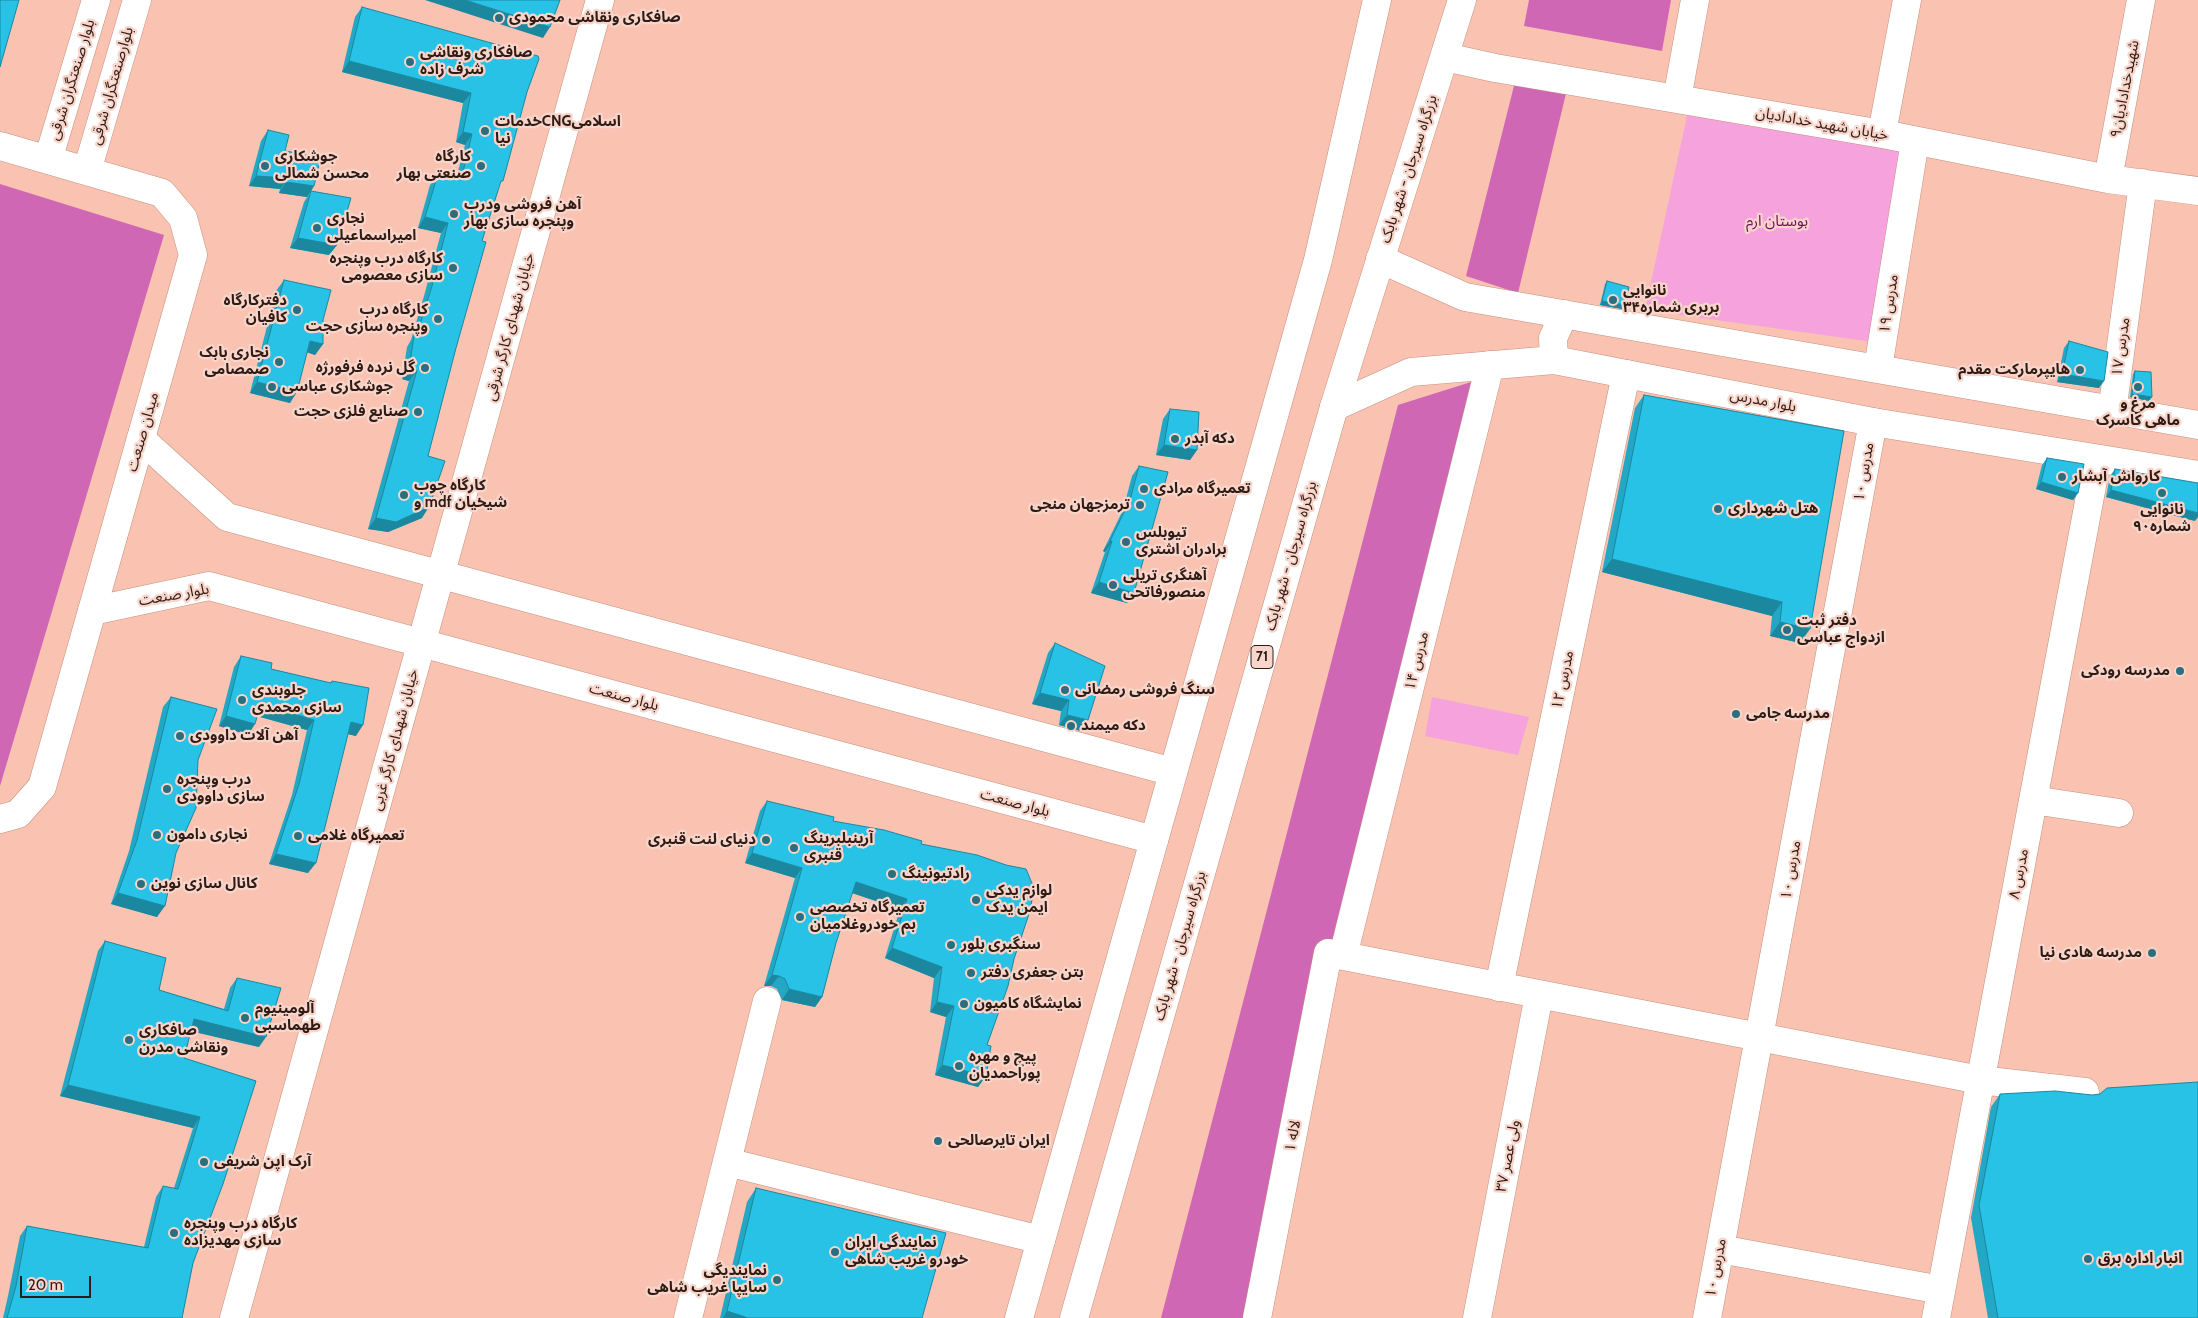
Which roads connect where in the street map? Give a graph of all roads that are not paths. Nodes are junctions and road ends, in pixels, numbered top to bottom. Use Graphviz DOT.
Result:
graph roads {
  1 [pos="96,0"];
  2 [pos="137,0"];
  3 [pos="600,0"];
  4 [pos="1377,0"];
  5 [pos="1462,0"];
  6 [pos="1695,0"];
  7 [pos="1907,0"];
  8 [pos="2141,0"];
  9 [pos="79,56"];
  10 [pos="1445,57"];
  11 [pos="118,68"];
  12 [pos="1677,100"];
  13 [pos="1882,133"];
  14 [pos="1915,140"];
  15 [pos="0,146"];
  16 [pos="48,160"];
  17 [pos="87,171"];
  18 [pos="2108,179"];
  19 [pos="2143,183"];
  20 [pos="2198,192"];
  21 [pos="1380,259"];
  22 [pos="1564,314"];
  23 [pos="1554,360"];
  24 [pos="1490,365"];
  25 [pos="1878,368"];
  26 [pos="1626,374"];
  27 [pos="1334,407"];
  28 [pos="2112,412"];
  29 [pos="1873,422"];
  30 [pos="2198,426"];
  31 [pos="141,439"];
  32 [pos="2097,459"];
  33 [pos="2198,475"];
  34 [pos="442,570"];
  35 [pos="92,610"];
  36 [pos="422,643"];
  37 [pos="1173,772"];
  38 [pos="2033,800"];
  39 [pos="2119,813"];
  40 [pos="0,818"];
  41 [pos="1154,840"];
  42 [pos="1336,955"];
  43 [pos="1499,987"];
  44 [pos="1539,995"];
  45 [pos="767,1001"];
  46 [pos="1760,1037"];
  47 [pos="1980,1080"];
  48 [pos="2085,1092"];
  49 [pos="727,1162"];
  50 [pos="1041,1240"];
  51 [pos="1720,1249"];
  52 [pos="1941,1290"];
  53 [pos="234,1318"];
  54 [pos="688,1318"];
  55 [pos="1019,1318"];
  56 [pos="1074,1318"];
  57 [pos="1257,1318"];
  58 [pos="1476,1318"];
  59 [pos="1707,1318"];
  60 [pos="1936,1318"];
  1 -- 9 [label="main road, بلوار صنعتگران شرقی"];
  2 -- 11 [label="main road, بلوارصنعتگران شرقی"];
  3 -- 34 [label="main road, خیابان شهدای کارگر شرقی"];
  4 -- 37 [label="main road"];
  5 -- 10 [label="main road, بزرگراه سیرجان - شهر بابک / 71"];
  6 -- 12 [label="main road"];
  7 -- 13 [label="main road"];
  8 -- 18 [label="main road, شهیدخدادادیان۹"];
  9 -- 11 [label="main road"];
  9 -- 16 [label="main road, بلوار صنعتگران شرقی"];
  10 -- 12 [label="main road, خیابان شهید خدادادیان"];
  10 -- 21 [label="main road, بزرگراه سیرجان - شهر بابک / 71"];
  11 -- 17 [label="main road, بلوارصنعتگران شرقی"];
  12 -- 13 [label="main road, خیابان شهید خدادادیان"];
  13 -- 14 [label="main road, خیابان شهید خدادادیان"];
  14 -- 18 [label="main road, خیابان شهید خدادادیان"];
  14 -- 25 [label="main road, مدرس ۱۹"];
  15 -- 16 [label="main road, میدان صنعت"];
  16 -- 17 [label="main road, میدان صنعت"];
  17 -- 31 [label="main road, میدان صنعت"];
  18 -- 19 [label="main road, خیابان شهید خدادادیان"];
  19 -- 20 [label="main road, خیابان شهید خدادادیان"];
  19 -- 28 [label="main road, مدرس ۱۷"];
  21 -- 22 [label="main road"];
  21 -- 27 [label="main road, بزرگراه سیرجان - شهر بابک / 71"];
  22 -- 23 [label="main road"];
  22 -- 25 [label="main road"];
  23 -- 24 [label="main road, بلوار مدرس"];
  23 -- 26 [label="main road, بلوار مدرس"];
  24 -- 27 [label="main road, بلوار مدرس"];
  24 -- 42 [label="main road, مدرس ۱۴"];
  25 -- 28 [label="main road"];
  26 -- 29 [label="main road, بلوار مدرس"];
  26 -- 43 [label="main road, مدرس ۱۲"];
  27 -- 56 [label="main road, بزرگراه سیرجان - شهر بابک / 71"];
  28 -- 30 [label="main road"];
  29 -- 32 [label="main road, بلوار مدرس"];
  29 -- 46 [label="main road, مدرس ۱۰"];
  31 -- 34 [label="main road"];
  31 -- 35 [label="main road, میدان صنعت"];
  32 -- 33 [label="main road, بلوار مدرس"];
  32 -- 38 [label="main road, مدرس ۸"];
  34 -- 36 [label="main road, خیابان شهدای کارگر غربی"];
  34 -- 37 [label="main road"];
  35 -- 36 [label="main road, بلوار صنعت"];
  35 -- 40 [label="main road, میدان صنعت"];
  36 -- 41 [label="main road, بلوار صنعت"];
  36 -- 53 [label="main road, خیابان شهدای کارگر غربی"];
  37 -- 41 [label="main road"];
  38 -- 39 [label="main road"];
  38 -- 47 [label="main road, مدرس ۸"];
  41 -- 50 [label="main road"];
  42 -- 43 [label="main road"];
  42 -- 57 [label="main road, لاله ۱"];
  43 -- 44 [label="main road"];
  44 -- 46 [label="main road"];
  44 -- 58 [label="main road, ولی عصر ۳۷"];
  45 -- 49 [label="main road"];
  46 -- 47 [label="main road"];
  46 -- 51 [label="main road, مدرس ۱۰"];
  47 -- 48 [label="main road"];
  47 -- 52 [label="main road, مدرس ۸"];
  49 -- 50 [label="main road"];
  49 -- 54 [label="main road"];
  50 -- 55 [label="main road"];
  51 -- 52 [label="main road"];
  51 -- 59 [label="main road, مدرس ۱۰"];
  52 -- 60 [label="main road, مدرس ۸"];
}
